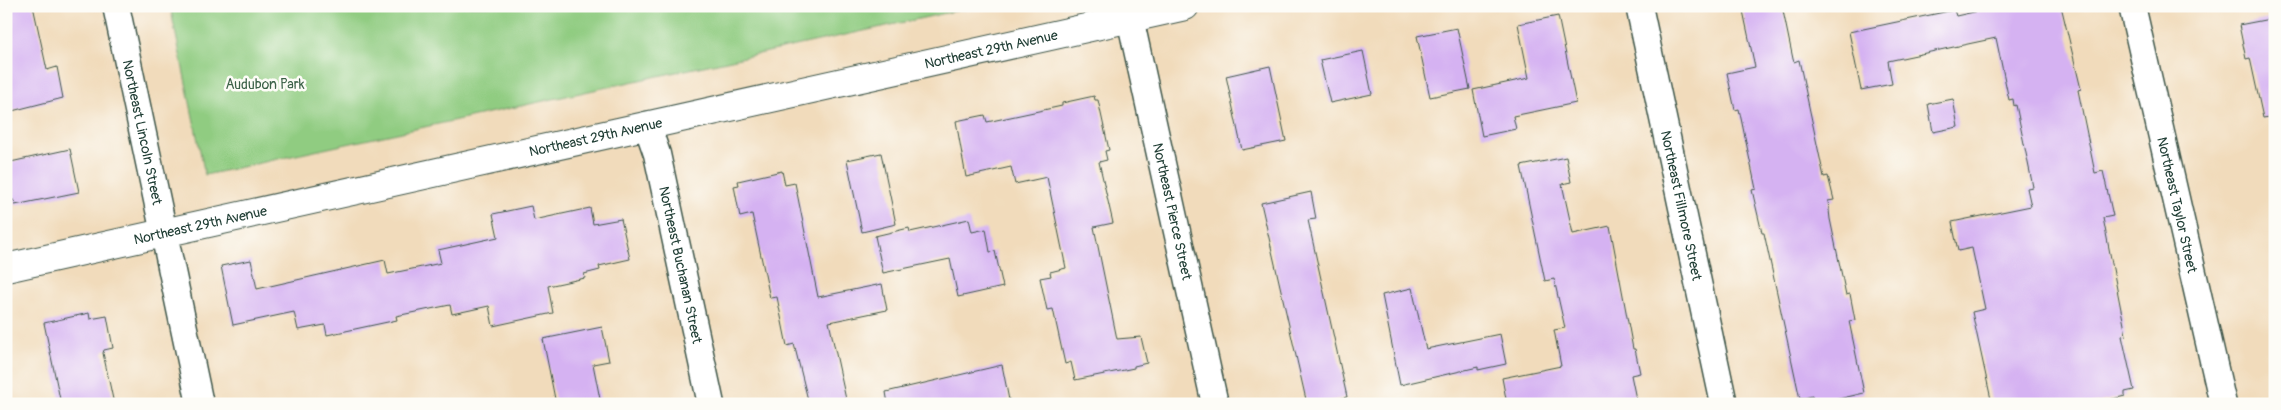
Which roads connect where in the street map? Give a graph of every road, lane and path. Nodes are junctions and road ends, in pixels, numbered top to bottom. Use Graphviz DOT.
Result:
graph roads {
  1 [pos="116,6"];
  2 [pos="1185,6"];
  3 [pos="1639,6"];
  4 [pos="2132,6"];
  5 [pos="1130,18"];
  6 [pos="647,125"];
  7 [pos="164,234"];
  8 [pos="6,268"];
  9 [pos="200,404"];
  10 [pos="711,404"];
  11 [pos="1215,404"];
  12 [pos="1724,404"];
  13 [pos="2224,404"];
  1 -- 7 [label="street, Northeast Lincoln Street"];
  2 -- 5 [label="street, Northeast 29th Avenue"];
  3 -- 12 [label="street, Northeast Fillmore Street"];
  4 -- 13 [label="street, Northeast Taylor Street"];
  5 -- 6 [label="street, Northeast 29th Avenue"];
  5 -- 11 [label="street, Northeast Pierce Street"];
  6 -- 7 [label="street, Northeast 29th Avenue"];
  6 -- 10 [label="street, Northeast Buchanan Street"];
  7 -- 8 [label="street, Northeast 29th Avenue"];
  7 -- 9 [label="street, Northeast Lincoln Street"];
}
